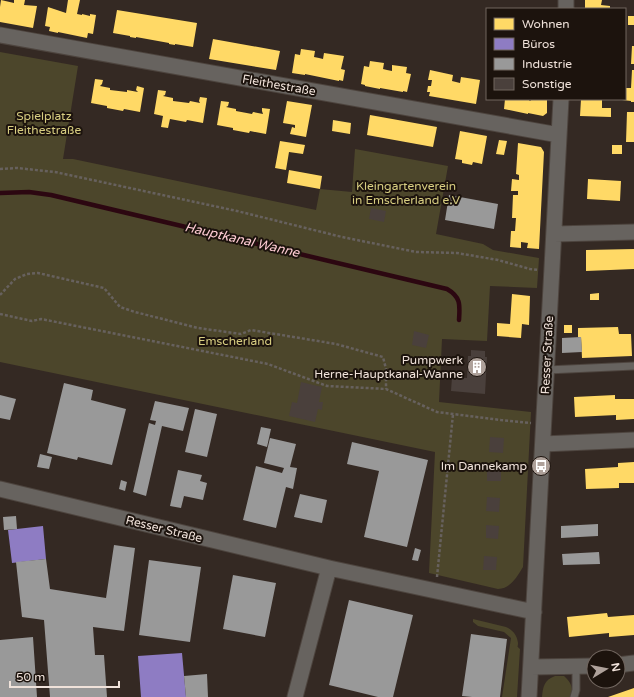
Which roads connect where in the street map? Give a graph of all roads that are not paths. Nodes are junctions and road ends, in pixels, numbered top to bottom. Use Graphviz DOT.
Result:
graph roads {
  1 [pos="0,35"];
  2 [pos="561,100"];
  3 [pos="559,135"];
  4 [pos="634,232"];
  5 [pos="554,234"];
  6 [pos="634,366"];
  7 [pos="547,370"];
  8 [pos="634,440"];
  9 [pos="543,444"];
  10 [pos="0,489"];
  11 [pos="329,568"];
  12 [pos="534,612"];
  13 [pos="586,666"];
  14 [pos="531,667"];
  15 [pos="576,667"];
  16 [pos="294,697"];
  17 [pos="529,697"];
  18 [pos="574,697"];
  1 -- 3 [label="street, Fleithestraße"];
  2 -- 3 [label="street, Resser Straße"];
  3 -- 5 [label="street, Resser Straße"];
  4 -- 5 [label="street"];
  5 -- 7 [label="street, Resser Straße"];
  6 -- 7 [label="lane"];
  7 -- 9 [label="street, Resser Straße"];
  8 -- 9 [label="street"];
  9 -- 12 [label="street, Resser Straße"];
  10 -- 11 [label="street, Resser Straße"];
  11 -- 12 [label="street, Resser Straße"];
  11 -- 16 [label="street"];
  12 -- 14 [label="street, Resser Straße"];
  13 -- 15 [label="street"];
  14 -- 15 [label="street"];
  14 -- 17 [label="street, Resser Straße"];
  15 -- 18 [label="lane"];
}
